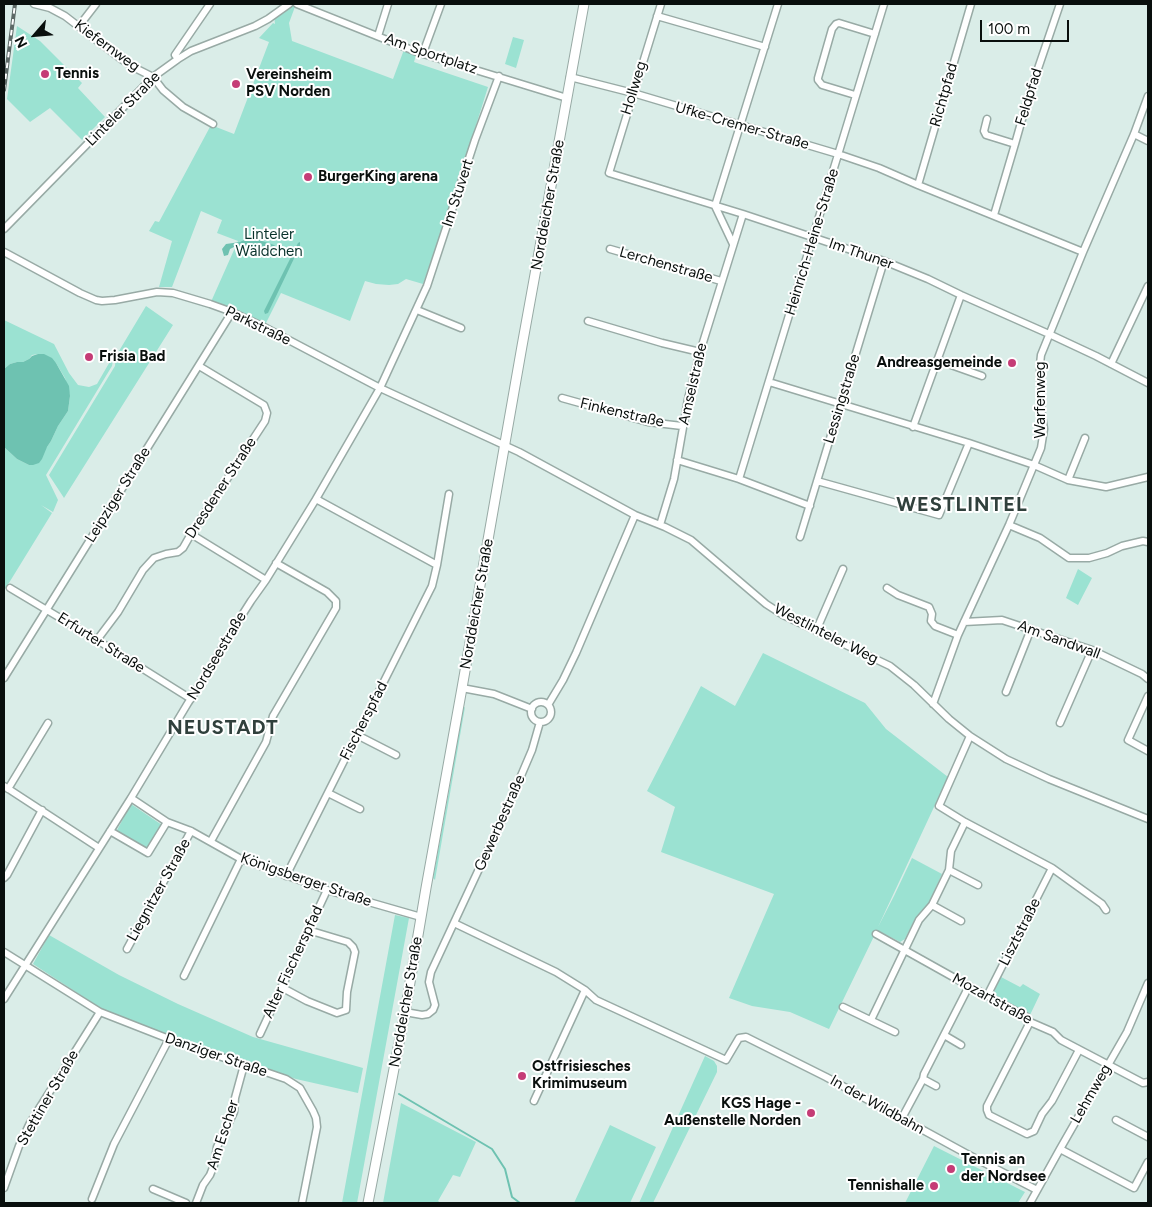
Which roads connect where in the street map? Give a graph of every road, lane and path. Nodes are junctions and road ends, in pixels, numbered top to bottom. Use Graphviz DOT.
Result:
graph roads {
  1 [pos="34,4"];
  2 [pos="96,4"];
  3 [pos="210,4"];
  4 [pos="288,4"];
  5 [pos="297,4"];
  6 [pos="388,4"];
  7 [pos="441,4"];
  8 [pos="584,4"];
  9 [pos="660,4"];
  10 [pos="778,4"];
  11 [pos="884,4"];
  12 [pos="971,4"];
  13 [pos="1060,4"];
  14 [pos="657,16"];
  15 [pos="79,26"];
  16 [pos="875,34"];
  17 [pos="378,36"];
  18 [pos="765,47"];
  19 [pos="423,53"];
  20 [pos="178,59"];
  21 [pos="499,76"];
  22 [pos="154,77"];
  23 [pos="570,77"];
  24 [pos="633,93"];
  25 [pos="855,95"];
  26 [pos="1148,96"];
  27 [pos="567,98"];
  28 [pos="987,119"];
  29 [pos="213,124"];
  30 [pos="741,126"];
  31 [pos="1134,134"];
  32 [pos="1148,140"];
  33 [pos="1014,144"];
  34 [pos="838,154"];
  35 [pos="608,173"];
  36 [pos="918,185"];
  37 [pos="715,206"];
  38 [pos="743,214"];
  39 [pos="994,216"];
  40 [pos="4,229"];
  41 [pos="812,237"];
  42 [pos="733,244"];
  43 [pos="610,249"];
  44 [pos="4,252"];
  45 [pos="1082,252"];
  46 [pos="884,261"];
  47 [pos="721,281"];
  48 [pos="1148,286"];
  49 [pos="961,294"];
  50 [pos="417,310"];
  51 [pos="232,312"];
  52 [pos="588,321"];
  53 [pos="460,328"];
  54 [pos="1049,334"];
  55 [pos="700,352"];
  56 [pos="937,360"];
  57 [pos="1111,364"];
  58 [pos="199,366"];
  59 [pos="982,376"];
  60 [pos="769,382"];
  61 [pos="1148,383"];
  62 [pos="380,388"];
  63 [pos="562,398"];
  64 [pos="840,404"];
  65 [pos="682,426"];
  66 [pos="913,427"];
  67 [pos="1085,438"];
  68 [pos="968,443"];
  69 [pos="505,446"];
  70 [pos="677,460"];
  71 [pos="1034,465"];
  72 [pos="1148,477"];
  73 [pos="739,479"];
  74 [pos="1068,480"];
  75 [pos="817,481"];
  76 [pos="449,494"];
  77 [pos="316,500"];
  78 [pos="810,506"];
  79 [pos="635,515"];
  80 [pos="660,525"];
  81 [pos="1009,525"];
  82 [pos="191,534"];
  83 [pos="800,537"];
  84 [pos="1148,542"];
  85 [pos="276,562"];
  86 [pos="437,565"];
  87 [pos="843,569"];
  88 [pos="266,580"];
  89 [pos="10,588"];
  90 [pos="887,588"];
  91 [pos="47,610"];
  92 [pos="964,622"];
  93 [pos="1031,629"];
  94 [pos="816,630"];
  95 [pos="958,635"];
  96 [pos="97,640"];
  97 [pos="1092,650"];
  98 [pos="4,678"];
  99 [pos="1148,679"];
  100 [pos="462,688"];
  101 [pos="1006,692"];
  102 [pos="1148,696"];
  103 [pos="191,699"];
  104 [pos="932,704"];
  105 [pos="548,705"];
  106 [pos="532,709"];
  107 [pos="48,722"];
  108 [pos="540,722"];
  109 [pos="1060,723"];
  110 [pos="357,735"];
  111 [pos="970,736"];
  112 [pos="1148,751"];
  113 [pos="396,755"];
  114 [pos="6,787"];
  115 [pos="328,793"];
  116 [pos="131,798"];
  117 [pos="360,809"];
  118 [pos="42,810"];
  119 [pos="1148,819"];
  120 [pos="167,822"];
  121 [pos="966,822"];
  122 [pos="110,831"];
  123 [pos="191,832"];
  124 [pos="210,841"];
  125 [pos="99,848"];
  126 [pos="241,859"];
  127 [pos="1052,868"];
  128 [pos="949,870"];
  129 [pos="286,876"];
  130 [pos="4,878"];
  131 [pos="978,885"];
  132 [pos="327,890"];
  133 [pos="932,905"];
  134 [pos="1106,910"];
  135 [pos="421,917"];
  136 [pos="960,921"];
  137 [pos="454,923"];
  138 [pos="308,930"];
  139 [pos="876,934"];
  140 [pos="126,949"];
  141 [pos="904,949"];
  142 [pos="4,952"];
  143 [pos="25,965"];
  144 [pos="184,976"];
  145 [pos="1148,983"];
  146 [pos="969,986"];
  147 [pos="281,987"];
  148 [pos="585,990"];
  149 [pos="988,996"];
  150 [pos="4,1000"];
  151 [pos="843,1007"];
  152 [pos="100,1012"];
  153 [pos="405,1012"];
  154 [pos="871,1020"];
  155 [pos="1030,1022"];
  156 [pos="895,1032"];
  157 [pos="260,1034"];
  158 [pos="944,1034"];
  159 [pos="169,1039"];
  160 [pos="961,1044"];
  161 [pos="1079,1050"];
  162 [pos="1108,1064"];
  163 [pos="244,1065"];
  164 [pos="923,1079"];
  165 [pos="1148,1082"];
  166 [pos="936,1086"];
  167 [pos="534,1101"];
  168 [pos="902,1118"];
  169 [pos="1116,1120"];
  170 [pos="1148,1138"];
  171 [pos="1060,1149"];
  172 [pos="1148,1162"];
  173 [pos="4,1188"];
  174 [pos="153,1189"];
  175 [pos="1037,1190"];
  176 [pos="92,1199"];
  177 [pos="186,1203"];
  178 [pos="196,1203"];
  179 [pos="302,1203"];
  180 [pos="368,1203"];
  181 [pos="1030,1203"];
  1 -- 15 [label="street, Kiefernweg"];
  2 -- 15 [label="street"];
  3 -- 20 [label="street"];
  4 -- 20 [label="street, Linteler Straße"];
  5 -- 17 [label="street, Am Sportplatz"];
  6 -- 17 [label="street"];
  7 -- 19 [label="street"];
  8 -- 23 [label="main road, Norddeicher Straße"];
  9 -- 14 [label="street, Hollweg"];
  10 -- 18 [label="street"];
  11 -- 16 [label="street, Heinrich-Heine-Straße"];
  12 -- 36 [label="street, Richtpfad"];
  13 -- 33 [label="street, Feldpfad"];
  14 -- 18 [label="street"];
  14 -- 24 [label="street, Hollweg"];
  15 -- 22 [label="street, Kiefernweg"];
  16 -- 25 [label="street, Heinrich-Heine-Straße"];
  16 -- 25 [label="street"];
  17 -- 19 [label="street, Am Sportplatz"];
  18 -- 30 [label="street"];
  19 -- 21 [label="street, Am Sportplatz"];
  20 -- 22 [label="street, Linteler Straße"];
  21 -- 27 [label="street, Am Sportplatz"];
  21 -- 50 [label="street, Im Stuvert"];
  22 -- 29 [label="street"];
  22 -- 40 [label="street, Linteler Straße"];
  23 -- 24 [label="street, Ufke-Cremer-Straße"];
  23 -- 27 [label="main road, Norddeicher Straße"];
  24 -- 30 [label="street, Ufke-Cremer-Straße"];
  24 -- 35 [label="street, Hollweg"];
  25 -- 34 [label="street, Heinrich-Heine-Straße"];
  26 -- 31 [label="street, Warfenweg"];
  27 -- 69 [label="main road, Norddeicher Straße"];
  28 -- 33 [label="street, Feldpfad"];
  30 -- 34 [label="street, Ufke-Cremer-Straße"];
  30 -- 37 [label="street"];
  31 -- 32 [label="street"];
  31 -- 45 [label="street, Warfenweg"];
  33 -- 39 [label="street"];
  34 -- 36 [label="street, Ufke-Cremer-Straße"];
  34 -- 41 [label="street, Heinrich-Heine-Straße"];
  35 -- 37 [label="street, Im Thuner"];
  36 -- 39 [label="street, Ufke-Cremer-Straße"];
  37 -- 38 [label="street, Im Thuner"];
  37 -- 42 [label="street"];
  38 -- 41 [label="street, Im Thuner"];
  38 -- 42 [label="street, Amselstraße"];
  39 -- 45 [label="street, Ufke-Cremer-Straße"];
  41 -- 46 [label="street, Im Thuner"];
  41 -- 60 [label="street, Heinrich-Heine-Straße"];
  42 -- 47 [label="street, Amselstraße"];
  43 -- 47 [label="street, Lerchenstraße"];
  44 -- 51 [label="street, Parkstraße"];
  45 -- 54 [label="street, Warfenweg"];
  46 -- 49 [label="street, Im Thuner"];
  46 -- 64 [label="street, Lessingstraße"];
  47 -- 55 [label="street, Amselstraße"];
  48 -- 57 [label="street"];
  49 -- 54 [label="street, Im Thuner"];
  49 -- 56 [label="street"];
  50 -- 53 [label="street"];
  50 -- 62 [label="street, Im Stuvert"];
  51 -- 58 [label="street, Leipziger Straße"];
  51 -- 62 [label="street, Parkstraße"];
  52 -- 55 [label="street"];
  54 -- 57 [label="street, Im Thuner"];
  54 -- 71 [label="street, Warfenweg"];
  55 -- 65 [label="street, Amselstraße"];
  56 -- 59 [label="street"];
  56 -- 66 [label="street"];
  57 -- 61 [label="street, Im Thuner"];
  58 -- 82 [label="street, Dresdener Straße"];
  58 -- 91 [label="street, Leipziger Straße"];
  60 -- 64 [label="street"];
  60 -- 73 [label="street, Heinrich-Heine-Straße"];
  62 -- 69 [label="street, Parkstraße"];
  62 -- 77 [label="street, Nordseestraße"];
  63 -- 65 [label="street, Finkenstraße"];
  64 -- 66 [label="street"];
  64 -- 75 [label="street, Lessingstraße"];
  65 -- 70 [label="street, Amselstraße"];
  66 -- 68 [label="street"];
  67 -- 74 [label="street"];
  68 -- 71 [label="street"];
  68 -- 75 [label="street"];
  69 -- 79 [label="street, Westlinteler Weg"];
  69 -- 100 [label="main road, Norddeicher Straße"];
  70 -- 73 [label="street"];
  70 -- 80 [label="street, Amselstraße"];
  71 -- 74 [label="street"];
  71 -- 81 [label="street, Warfenweg"];
  72 -- 74 [label="street"];
  73 -- 78 [label="street"];
  75 -- 78 [label="street, Lessingstraße"];
  76 -- 86 [label="street, Fischerspfad"];
  77 -- 85 [label="street, Nordseestraße"];
  77 -- 86 [label="street"];
  78 -- 83 [label="street, Lessingstraße"];
  79 -- 80 [label="street, Westlinteler Weg"];
  79 -- 105 [label="street, Gewerbestraße"];
  80 -- 94 [label="street, Westlinteler Weg"];
  81 -- 84 [label="street"];
  81 -- 92 [label="street, Warfenweg"];
  82 -- 88 [label="street"];
  82 -- 96 [label="street, Dresdener Straße"];
  85 -- 88 [label="street, Nordseestraße"];
  85 -- 124 [label="street"];
  86 -- 110 [label="street, Fischerspfad"];
  87 -- 94 [label="street"];
  88 -- 103 [label="street, Nordseestraße"];
  89 -- 91 [label="street, Erfurter Straße"];
  90 -- 95 [label="street"];
  91 -- 96 [label="street, Erfurter Straße"];
  91 -- 98 [label="street, Leipziger Straße"];
  92 -- 93 [label="street, Am Sandwall"];
  92 -- 95 [label="street, Warfenweg"];
  93 -- 97 [label="street, Am Sandwall"];
  93 -- 101 [label="street"];
  94 -- 104 [label="street, Westlinteler Weg"];
  95 -- 104 [label="street, Warfenweg"];
  96 -- 103 [label="street, Erfurter Straße"];
  97 -- 99 [label="street, Am Sandwall"];
  97 -- 109 [label="street"];
  100 -- 106 [label="street"];
  100 -- 135 [label="main road, Norddeicher Straße"];
  102 -- 112 [label="street"];
  103 -- 116 [label="street, Nordseestraße"];
  104 -- 111 [label="street, Westlinteler Weg"];
  105 -- 106 [label="street"];
  105 -- 108 [label="street, Gewerbestraße"];
  106 -- 108 [label="street"];
  107 -- 114 [label="street"];
  108 -- 137 [label="street, Gewerbestraße"];
  110 -- 113 [label="street"];
  110 -- 115 [label="street, Fischerspfad"];
  111 -- 119 [label="street, Westlinteler Weg"];
  111 -- 121 [label="street"];
  114 -- 118 [label="street"];
  115 -- 117 [label="street"];
  115 -- 129 [label="street, Fischerspfad"];
  116 -- 120 [label="street, Königsberger Straße"];
  116 -- 122 [label="street, Nordseestraße"];
  118 -- 125 [label="street"];
  118 -- 130 [label="street"];
  120 -- 122 [label="street"];
  120 -- 123 [label="street, Königsberger Straße"];
  121 -- 127 [label="street"];
  121 -- 128 [label="street"];
  122 -- 125 [label="street, Nordseestraße"];
  123 -- 124 [label="street, Königsberger Straße"];
  123 -- 140 [label="street, Liegnitzer Straße"];
  124 -- 126 [label="street, Königsberger Straße"];
  125 -- 143 [label="street, Nordseestraße"];
  126 -- 129 [label="street, Königsberger Straße"];
  126 -- 144 [label="street"];
  127 -- 134 [label="street"];
  127 -- 149 [label="street, Lisztstraße"];
  128 -- 131 [label="street"];
  128 -- 133 [label="street"];
  129 -- 132 [label="street, Königsberger Straße"];
  132 -- 135 [label="street, Königsberger Straße"];
  132 -- 138 [label="street, Alter Fischerspfad"];
  133 -- 136 [label="street"];
  133 -- 141 [label="street"];
  135 -- 153 [label="main road, Norddeicher Straße"];
  137 -- 148 [label="street"];
  137 -- 153 [label="street, Gewerbestraße"];
  138 -- 147 [label="street, Alter Fischerspfad"];
  138 -- 147 [label="street"];
  139 -- 141 [label="street, Mozartstraße"];
  141 -- 146 [label="street, Mozartstraße"];
  141 -- 154 [label="street"];
  142 -- 143 [label="street"];
  143 -- 150 [label="street, Nordseestraße"];
  143 -- 152 [label="street, Danziger Straße"];
  145 -- 162 [label="street, Lehmweg"];
  146 -- 149 [label="street, Mozartstraße"];
  146 -- 158 [label="street"];
  147 -- 157 [label="street, Alter Fischerspfad"];
  148 -- 167 [label="street"];
  148 -- 168 [label="street, In der Wildbahn"];
  149 -- 155 [label="street, Mozartstraße"];
  151 -- 154 [label="street"];
  152 -- 159 [label="street, Danziger Straße"];
  152 -- 173 [label="street, Stettiner Straße"];
  153 -- 180 [label="main road, Norddeicher Straße"];
  154 -- 156 [label="street"];
  155 -- 161 [label="street, Mozartstraße"];
  155 -- 161 [label="street"];
  158 -- 160 [label="street"];
  158 -- 164 [label="street"];
  159 -- 163 [label="street, Danziger Straße"];
  159 -- 176 [label="street"];
  161 -- 162 [label="street, Mozartstraße"];
  162 -- 165 [label="street, Mozartstraße"];
  162 -- 171 [label="street, Lehmweg"];
  163 -- 178 [label="street, Am Escher"];
  163 -- 179 [label="street, Danziger Straße"];
  164 -- 166 [label="street"];
  164 -- 168 [label="street"];
  168 -- 175 [label="street, In der Wildbahn"];
  169 -- 170 [label="street"];
  171 -- 172 [label="street"];
  171 -- 175 [label="street, Lehmweg"];
  174 -- 177 [label="street"];
  175 -- 181 [label="street, Lehmweg"];
}
